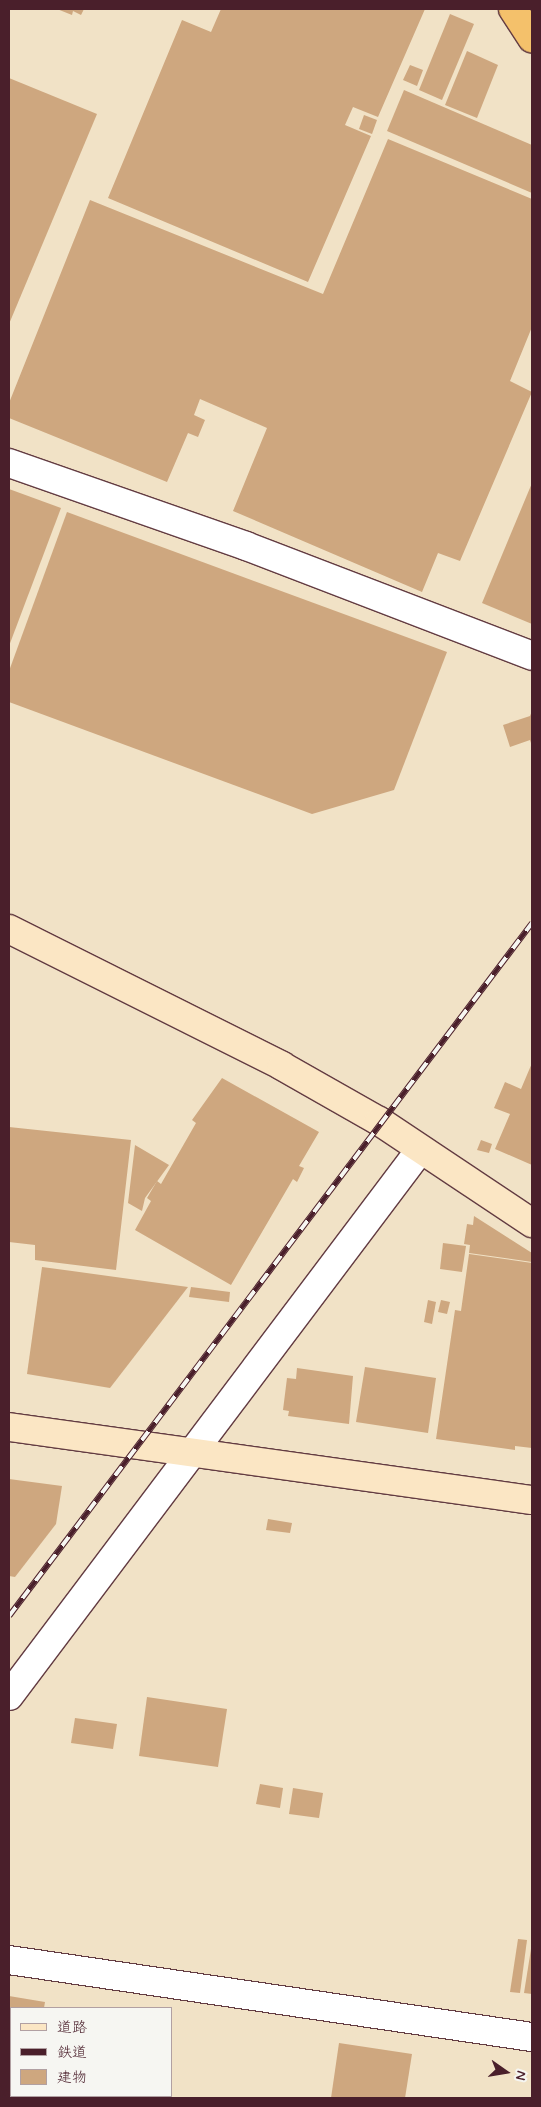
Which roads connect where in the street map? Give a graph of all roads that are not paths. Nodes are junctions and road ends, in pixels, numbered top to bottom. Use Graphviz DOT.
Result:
graph roads {
  1 [pos="512,9"];
  2 [pos="532,38"];
  3 [pos="9,463"];
  4 [pos="532,656"];
  5 [pos="9,929"];
  6 [pos="420,1150"];
  7 [pos="532,1223"];
  8 [pos="9,1427"];
  9 [pos="196,1453"];
  10 [pos="532,1500"];
  11 [pos="9,1696"];
  12 [pos="9,1960"];
  13 [pos="532,2037"];
  1 -- 2 [label="highway"];
  3 -- 4 [label="street"];
  5 -- 6 [label="street"];
  6 -- 7 [label="street"];
  6 -- 9 [label="street"];
  8 -- 9 [label="street"];
  9 -- 10 [label="street"];
  9 -- 11 [label="street"];
  12 -- 13 [label="street"];
}
